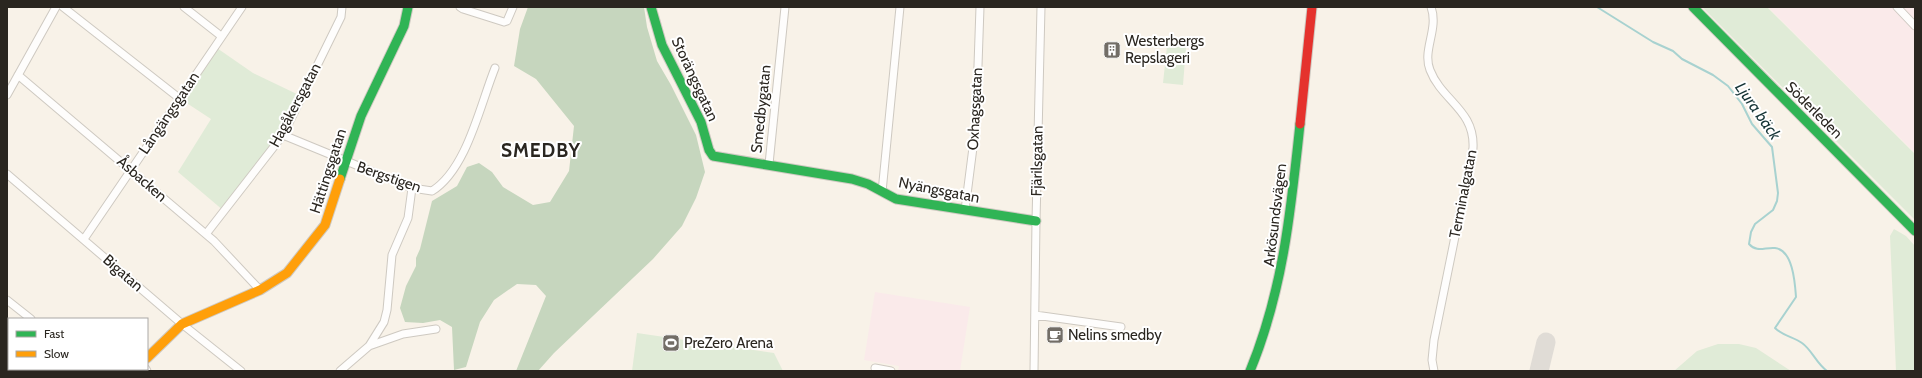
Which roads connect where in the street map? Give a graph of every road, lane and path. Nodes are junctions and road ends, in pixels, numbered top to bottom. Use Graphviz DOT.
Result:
graph roads {
  1 [pos="56,7"];
  2 [pos="63,7"];
  3 [pos="184,7"];
  4 [pos="242,7"];
  5 [pos="342,7"];
  6 [pos="408,7"];
  7 [pos="460,7"];
  8 [pos="513,7"];
  9 [pos="651,7"];
  10 [pos="785,7"];
  11 [pos="900,7"];
  12 [pos="980,7"];
  13 [pos="1041,7"];
  14 [pos="1312,7"];
  15 [pos="1317,7"];
  16 [pos="1431,7"];
  17 [pos="1693,7"];
  18 [pos="1897,7"];
  19 [pos="1915,26"];
  20 [pos="221,36"];
  21 [pos="1308,58"];
  22 [pos="495,68"];
  23 [pos="18,75"];
  24 [pos="7,95"];
  25 [pos="179,98"];
  26 [pos="283,135"];
  27 [pos="719,158"];
  28 [pos="347,162"];
  29 [pos="769,164"];
  30 [pos="132,170"];
  31 [pos="7,174"];
  32 [pos="412,188"];
  33 [pos="882,192"];
  34 [pos="965,210"];
  35 [pos="1036,221"];
  36 [pos="1915,231"];
  37 [pos="206,234"];
  38 [pos="84,239"];
  39 [pos="260,290"];
  40 [pos="7,300"];
  41 [pos="1035,315"];
  42 [pos="29,318"];
  43 [pos="182,324"];
  44 [pos="1121,327"];
  45 [pos="436,329"];
  46 [pos="369,346"];
  47 [pos="148,357"];
  48 [pos="875,368"];
  49 [pos="241,371"];
  50 [pos="340,371"];
  51 [pos="891,371"];
  52 [pos="1034,371"];
  53 [pos="1250,371"];
  54 [pos="1434,371"];
  1 -- 23 [label="street"];
  2 -- 25 [label="street"];
  3 -- 20 [label="street"];
  4 -- 20 [label="street, Långängsgatan"];
  5 -- 26 [label="street, Hagåkersgatan"];
  6 -- 28 [label="street, Hättingsgatan"];
  7 -- 8 [label="street"];
  9 -- 27 [label="street, Storängsgatan"];
  10 -- 29 [label="street, Smedbygatan"];
  11 -- 33 [label="street"];
  12 -- 34 [label="street, Oxhagsgatan"];
  13 -- 35 [label="street, Fjärilsgatan"];
  14 -- 21 [label="street, Arkösundsvägen"];
  15 -- 21 [label="street, Arkösundsvägen"];
  16 -- 54 [label="street, Terminalgatan"];
  17 -- 36 [label="street, Söderleden"];
  18 -- 19 [label="street"];
  20 -- 25 [label="street, Långängsgatan"];
  21 -- 53 [label="street, Arkösundsvägen"];
  22 -- 32 [label="street, Bergstigen"];
  23 -- 24 [label="street"];
  23 -- 30 [label="street, Åsbacken"];
  25 -- 30 [label="street, Långängsgatan"];
  26 -- 28 [label="street, Bergstigen"];
  26 -- 37 [label="street, Hagåkersgatan"];
  27 -- 29 [label="street, Smedbygatan"];
  28 -- 32 [label="street, Bergstigen"];
  28 -- 39 [label="street, Hättingsgatan"];
  29 -- 33 [label="street, Nyängsgatan"];
  30 -- 37 [label="street, Åsbacken"];
  30 -- 38 [label="street, Långängsgatan"];
  31 -- 38 [label="street, Bigatan"];
  32 -- 46 [label="street"];
  33 -- 34 [label="street, Nyängsgatan"];
  34 -- 35 [label="street, Nyängsgatan"];
  35 -- 41 [label="street, Fjärilsgatan"];
  37 -- 39 [label="street, Åsbacken"];
  38 -- 43 [label="street, Bigatan"];
  39 -- 43 [label="street, Hättingsgatan"];
  40 -- 42 [label="street"];
  41 -- 44 [label="street"];
  41 -- 52 [label="street, Fjärilsgatan"];
  43 -- 47 [label="street"];
  43 -- 49 [label="street, Bigatan"];
  45 -- 46 [label="street"];
  46 -- 50 [label="street"];
  48 -- 51 [label="street"];
}
